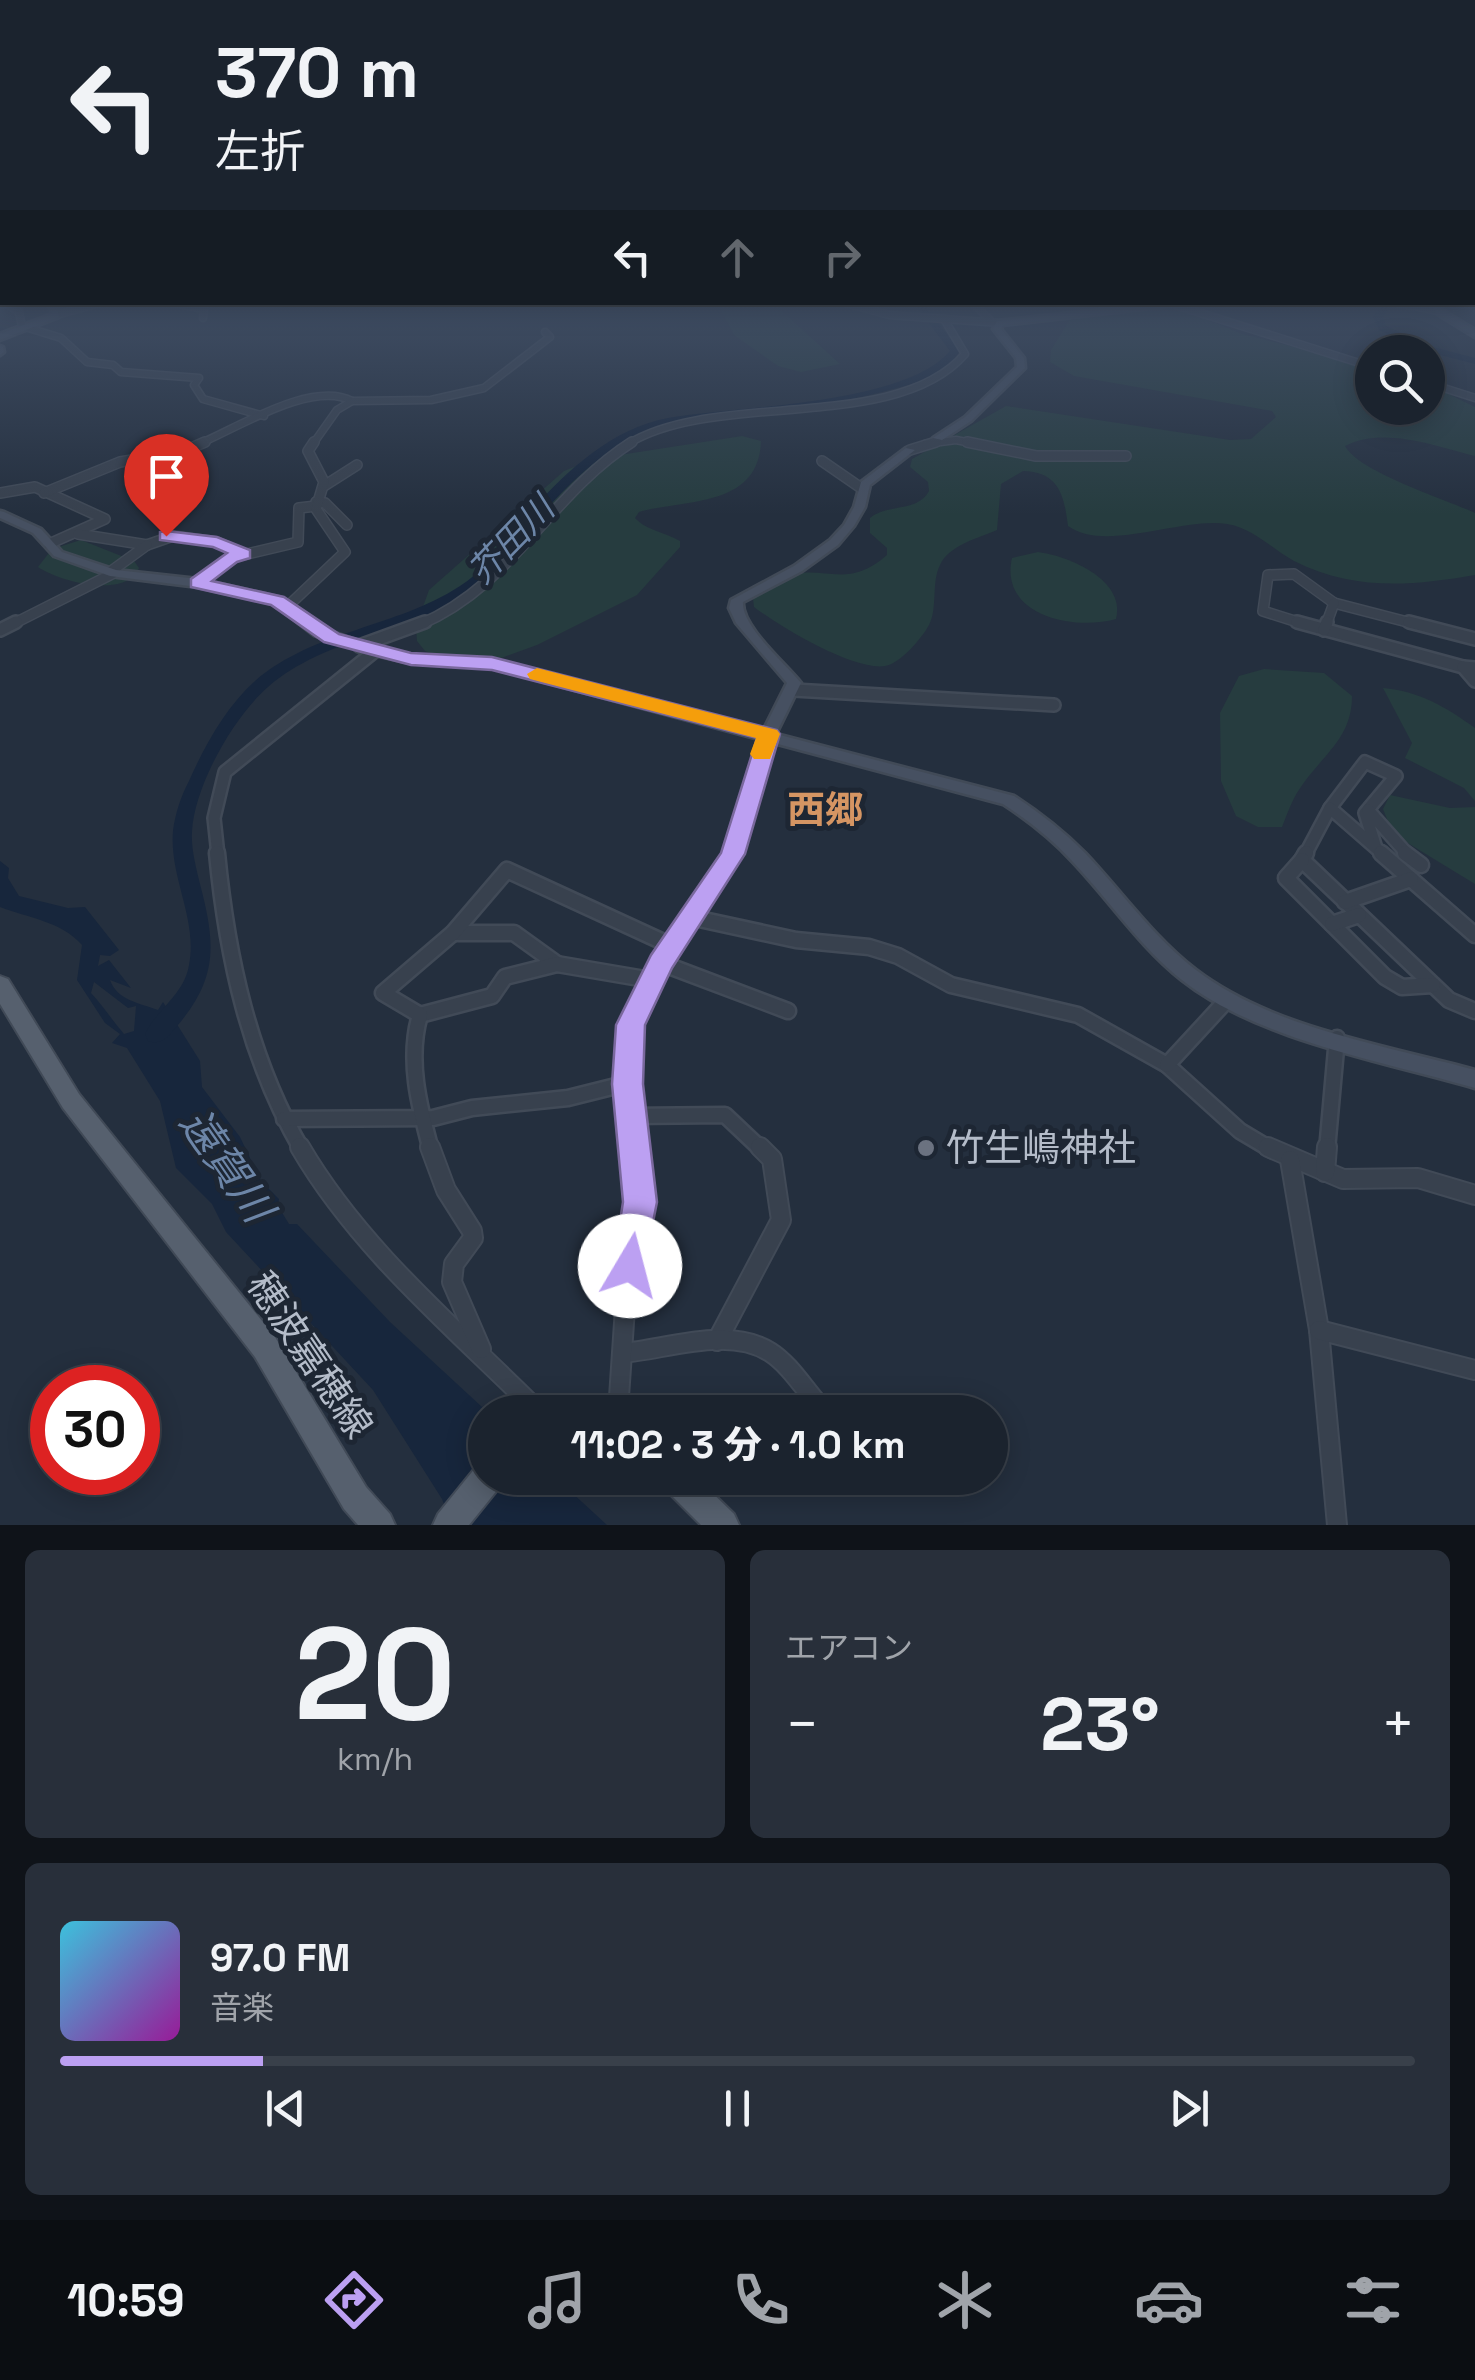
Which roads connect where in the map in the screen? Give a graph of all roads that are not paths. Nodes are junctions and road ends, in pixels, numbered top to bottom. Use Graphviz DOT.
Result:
graph roads {
  1 [pos="148,373"];
  2 [pos="506,373"];
  3 [pos="948,373"];
  4 [pos="1016,373"];
  5 [pos="1445,389"];
  6 [pos="1475,398"];
  7 [pos="352,401"];
  8 [pos="264,416"];
  9 [pos="938,438"];
  10 [pos="910,450"];
  11 [pos="1126,456"];
  12 [pos="822,462"];
  13 [pos="357,465"];
  14 [pos="324,486"];
  15 [pos="864,490"];
  16 [pos="44,493"];
  17 [pos="0,494"];
  18 [pos="316,504"];
  19 [pos="0,514"];
  20 [pos="106,520"];
  21 [pos="120,520"];
  22 [pos="347,525"];
  23 [pos="78,534"];
  24 [pos="122,534"];
  25 [pos="112,541"];
  26 [pos="49,544"];
  27 [pos="146,545"];
  28 [pos="244,554"];
  29 [pos="112,572"];
  30 [pos="198,583"];
  31 [pos="1334,602"];
  32 [pos="288,606"];
  33 [pos="0,630"];
  34 [pos="1324,630"];
  35 [pos="1475,639"];
  36 [pos="367,648"];
  37 [pos="1469,668"];
  38 [pos="1475,681"];
  39 [pos="794,690"];
  40 [pos="1054,706"];
  41 [pos="769,734"];
  42 [pos="1330,808"];
  43 [pos="1368,810"];
  44 [pos="1377,849"];
  45 [pos="1302,860"];
  46 [pos="1421,865"];
  47 [pos="1411,879"];
  48 [pos="1345,902"];
  49 [pos="1359,915"];
  50 [pos="690,918"];
  51 [pos="1332,924"];
  52 [pos="453,934"];
  53 [pos="1475,935"];
  54 [pos="672,946"];
  55 [pos="661,963"];
  56 [pos="557,964"];
  57 [pos="651,980"];
  58 [pos="0,985"];
  59 [pos="1433,985"];
  60 [pos="1226,1001"];
  61 [pos="788,1011"];
  62 [pos="1475,1011"];
  63 [pos="420,1015"];
  64 [pos="1337,1038"];
  65 [pos="1167,1065"];
  66 [pos="1475,1079"];
  67 [pos="628,1084"];
  68 [pos="631,1116"];
  69 [pos="423,1118"];
  70 [pos="284,1119"];
  71 [pos="1290,1160"];
  72 [pos="1326,1172"];
  73 [pos="1475,1196"];
  74 [pos="1319,1330"];
  75 [pos="716,1341"];
  76 [pos="482,1353"];
  77 [pos="623,1353"];
  78 [pos="1475,1370"];
  79 [pos="523,1395"];
  80 [pos="619,1395"];
  81 [pos="810,1395"];
  82 [pos="473,1495"];
  83 [pos="693,1495"];
  84 [pos="379,1525"];
  85 [pos="449,1525"];
  86 [pos="723,1525"];
  87 [pos="1337,1525"];
  1 -- 8 [label="street"];
  2 -- 7 [label="street"];
  3 -- 36 [label="street"];
  4 -- 9 [label="street"];
  5 -- 6 [label="street"];
  7 -- 8 [label="street"];
  7 -- 14 [label="street"];
  8 -- 16 [label="street"];
  9 -- 10 [label="street"];
  9 -- 11 [label="street"];
  10 -- 15 [label="street"];
  12 -- 15 [label="street"];
  13 -- 14 [label="street"];
  14 -- 18 [label="street"];
  15 -- 39 [label="street"];
  16 -- 17 [label="street"];
  16 -- 20 [label="street"];
  18 -- 22 [label="street"];
  18 -- 28 [label="street"];
  18 -- 32 [label="street"];
  19 -- 26 [label="street"];
  20 -- 21 [label="street"];
  20 -- 23 [label="street"];
  23 -- 25 [label="street"];
  23 -- 26 [label="street"];
  24 -- 25 [label="street"];
  25 -- 27 [label="street"];
  26 -- 29 [label="street"];
  27 -- 28 [label="street"];
  27 -- 29 [label="street"];
  28 -- 30 [label="street"];
  29 -- 30 [label="street"];
  29 -- 33 [label="street"];
  30 -- 32 [label="street"];
  31 -- 34 [label="street"];
  31 -- 34 [label="street"];
  31 -- 35 [label="street"];
  32 -- 36 [label="street"];
  34 -- 37 [label="street"];
  36 -- 41 [label="street"];
  36 -- 70 [label="street"];
  37 -- 38 [label="street"];
  39 -- 40 [label="street"];
  39 -- 41 [label="street"];
  41 -- 50 [label="street"];
  41 -- 60 [label="street"];
  42 -- 43 [label="street"];
  42 -- 44 [label="street"];
  42 -- 45 [label="street"];
  43 -- 44 [label="street"];
  43 -- 46 [label="street"];
  44 -- 47 [label="street"];
  45 -- 48 [label="street"];
  45 -- 51 [label="street"];
  47 -- 48 [label="street"];
  47 -- 53 [label="street"];
  48 -- 49 [label="street"];
  49 -- 51 [label="street"];
  49 -- 59 [label="street"];
  50 -- 54 [label="street"];
  50 -- 65 [label="street"];
  51 -- 59 [label="street"];
  52 -- 54 [label="street"];
  52 -- 56 [label="street"];
  52 -- 63 [label="street"];
  54 -- 55 [label="street"];
  55 -- 57 [label="street"];
  55 -- 61 [label="street"];
  56 -- 57 [label="street"];
  56 -- 63 [label="street"];
  57 -- 67 [label="street"];
  58 -- 84 [label="main road, 穂波嘉穂線"];
  59 -- 62 [label="street"];
  60 -- 64 [label="street"];
  60 -- 65 [label="street"];
  63 -- 69 [label="street"];
  64 -- 66 [label="street"];
  64 -- 72 [label="street"];
  65 -- 71 [label="street"];
  67 -- 68 [label="street"];
  67 -- 69 [label="street"];
  68 -- 75 [label="street"];
  68 -- 77 [label="street"];
  69 -- 70 [label="street"];
  69 -- 76 [label="street"];
  70 -- 76 [label="street"];
  71 -- 72 [label="street"];
  71 -- 74 [label="street"];
  72 -- 73 [label="street"];
  74 -- 78 [label="street"];
  74 -- 87 [label="street"];
  75 -- 77 [label="street"];
  75 -- 81 [label="street"];
  76 -- 79 [label="street"];
  77 -- 80 [label="street"];
  82 -- 85 [label="main road"];
  83 -- 86 [label="main road"];
}
